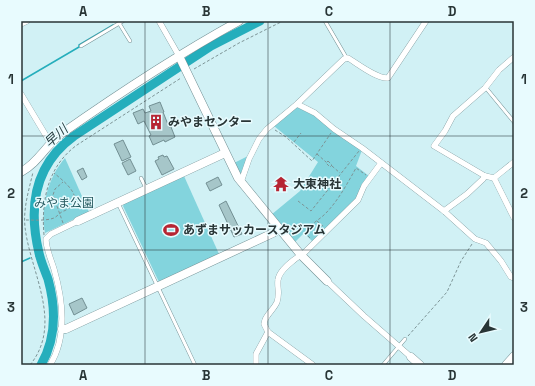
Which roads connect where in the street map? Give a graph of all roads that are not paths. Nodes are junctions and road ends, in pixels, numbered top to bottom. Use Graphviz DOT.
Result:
graph roads {
  1 [pos="27,21"];
  2 [pos="123,21"];
  3 [pos="159,21"];
  4 [pos="239,21"];
  5 [pos="325,21"];
  6 [pos="426,21"];
  7 [pos="120,23"];
  8 [pos="21,24"];
  9 [pos="130,41"];
  10 [pos="81,46"];
  11 [pos="179,57"];
  12 [pos="346,57"];
  13 [pos="514,57"];
  14 [pos="485,88"];
  15 [pos="21,94"];
  16 [pos="297,104"];
  17 [pos="514,122"];
  18 [pos="51,144"];
  19 [pos="226,153"];
  20 [pos="514,162"];
  21 [pos="381,163"];
  22 [pos="21,172"];
  23 [pos="485,176"];
  24 [pos="141,178"];
  25 [pos="494,178"];
  26 [pos="241,182"];
  27 [pos="146,190"];
  28 [pos="118,203"];
  29 [pos="444,211"];
  30 [pos="514,218"];
  31 [pos="78,221"];
  32 [pos="279,229"];
  33 [pos="301,255"];
  34 [pos="514,278"];
  35 [pos="327,281"];
  36 [pos="158,287"];
  37 [pos="62,329"];
  38 [pos="268,332"];
  39 [pos="405,339"];
  40 [pos="399,347"];
  41 [pos="514,356"];
  42 [pos="412,357"];
  43 [pos="305,363"];
  44 [pos="50,365"];
  45 [pos="195,365"];
  46 [pos="256,365"];
  47 [pos="313,365"];
  48 [pos="383,365"];
  49 [pos="420,365"];
  50 [pos="506,365"];
  1 -- 8 [label="street"];
  2 -- 7 [label="lane"];
  3 -- 11 [label="street"];
  4 -- 11 [label="street"];
  5 -- 12 [label="lane"];
  6 -- 12 [label="street"];
  7 -- 9 [label="lane"];
  7 -- 10 [label="lane"];
  11 -- 18 [label="street"];
  11 -- 19 [label="street"];
  12 -- 16 [label="street"];
  13 -- 14 [label="street"];
  14 -- 17 [label="lane"];
  14 -- 23 [label="street"];
  15 -- 18 [label="street"];
  16 -- 21 [label="street"];
  16 -- 26 [label="street"];
  18 -- 22 [label="street"];
  19 -- 26 [label="street"];
  19 -- 27 [label="street"];
  20 -- 25 [label="street"];
  21 -- 29 [label="street"];
  21 -- 33 [label="street"];
  23 -- 25 [label="street"];
  23 -- 29 [label="street"];
  24 -- 27 [label="lane"];
  25 -- 30 [label="street"];
  26 -- 32 [label="street"];
  27 -- 28 [label="street"];
  28 -- 31 [label="street"];
  28 -- 36 [label="lane"];
  29 -- 34 [label="street"];
  31 -- 37 [label="street"];
  32 -- 33 [label="street"];
  32 -- 36 [label="street"];
  33 -- 35 [label="street"];
  33 -- 38 [label="street"];
  35 -- 40 [label="street"];
  36 -- 37 [label="street"];
  36 -- 45 [label="lane"];
  37 -- 44 [label="street"];
  38 -- 43 [label="street"];
  38 -- 46 [label="street"];
  39 -- 40 [label="lane"];
  40 -- 42 [label="street"];
  40 -- 48 [label="lane"];
  41 -- 50 [label="street"];
  42 -- 49 [label="street"];
  43 -- 47 [label="street"];
}
